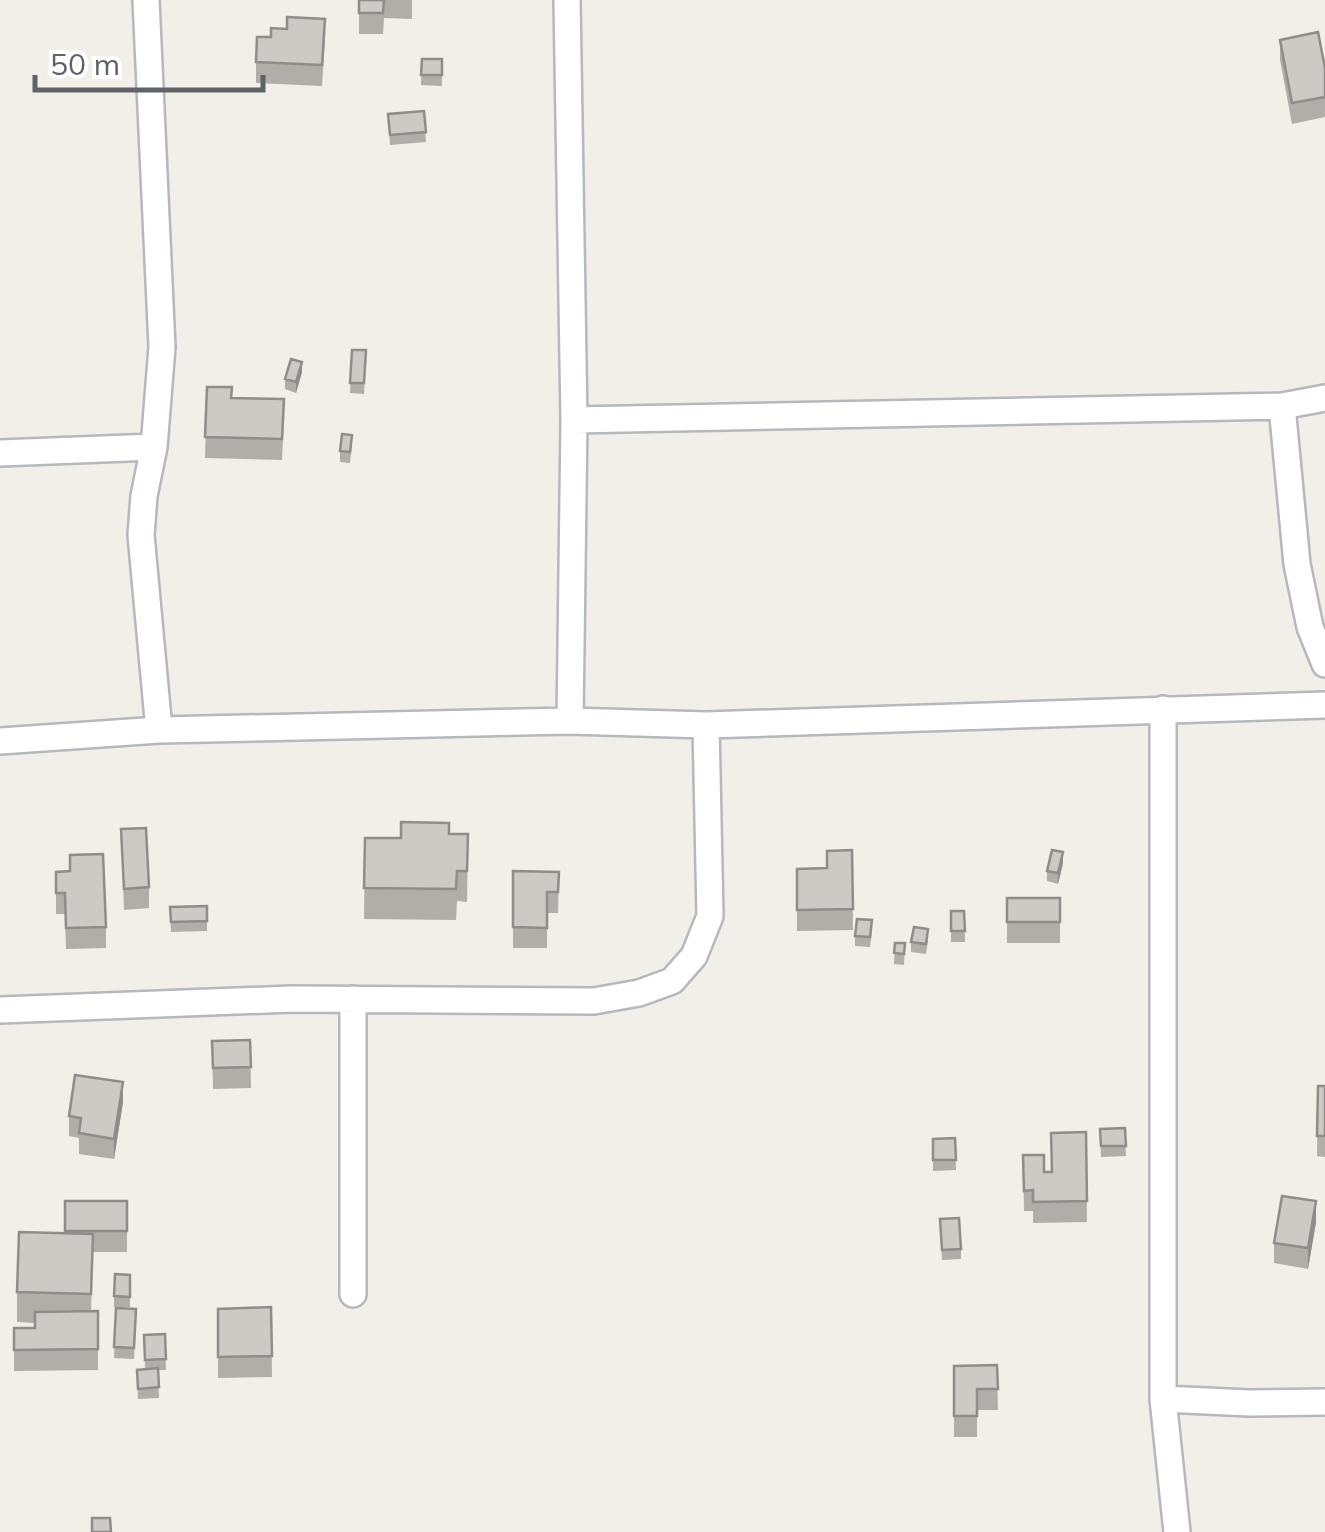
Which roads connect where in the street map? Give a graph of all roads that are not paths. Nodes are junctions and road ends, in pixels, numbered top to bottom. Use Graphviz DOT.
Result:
graph roads {
  1 [pos="146,0"];
  2 [pos="567,0"];
  3 [pos="1325,398"];
  4 [pos="1282,406"];
  5 [pos="574,420"];
  6 [pos="154,447"];
  7 [pos="0,453"];
  8 [pos="1325,664"];
  9 [pos="1325,705"];
  10 [pos="1163,709"];
  11 [pos="570,721"];
  12 [pos="706,725"];
  13 [pos="159,730"];
  14 [pos="0,741"];
  15 [pos="354,999"];
  16 [pos="0,1010"];
  17 [pos="353,1294"];
  18 [pos="1162,1399"];
  19 [pos="1325,1402"];
  20 [pos="1177,1532"];
  1 -- 6 [label="street"];
  2 -- 5 [label="street"];
  3 -- 4 [label="street"];
  4 -- 5 [label="street"];
  4 -- 8 [label="street"];
  5 -- 11 [label="street"];
  6 -- 7 [label="street"];
  6 -- 13 [label="street"];
  9 -- 10 [label="street"];
  10 -- 12 [label="street"];
  10 -- 18 [label="street"];
  11 -- 12 [label="street"];
  11 -- 13 [label="street"];
  12 -- 15 [label="street"];
  13 -- 14 [label="street"];
  15 -- 16 [label="street"];
  15 -- 17 [label="street"];
  18 -- 19 [label="street"];
  18 -- 20 [label="street"];
}
